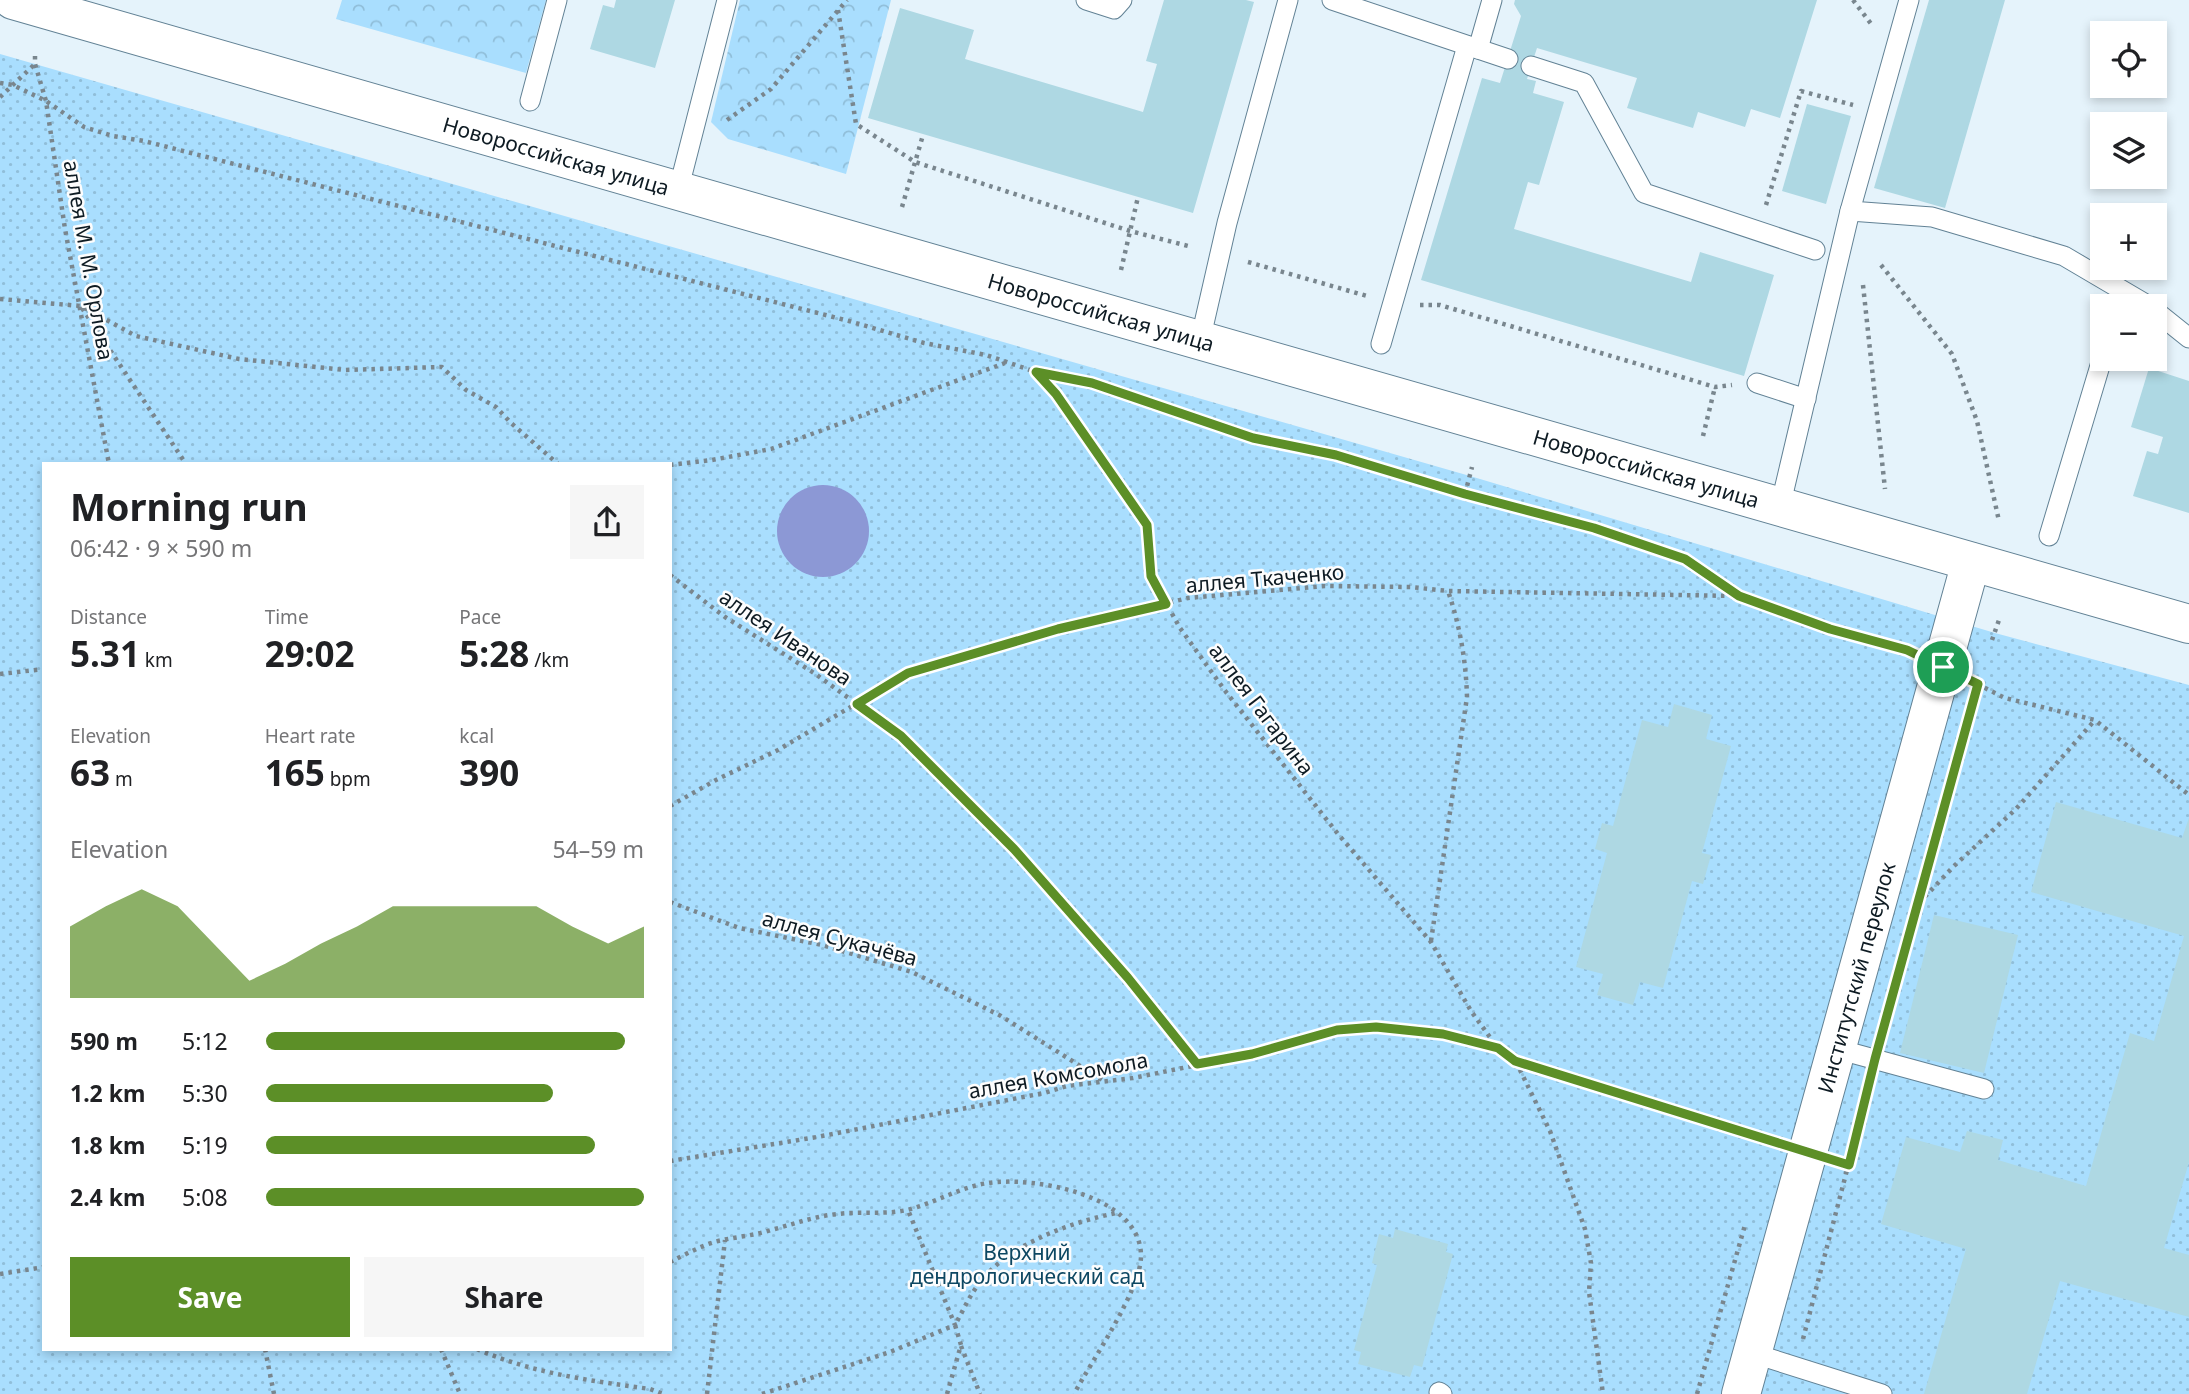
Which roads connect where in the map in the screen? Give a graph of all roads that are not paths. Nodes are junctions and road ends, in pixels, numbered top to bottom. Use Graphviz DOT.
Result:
graph roads {
  1 [pos="557,0"];
  2 [pos="727,0"];
  3 [pos="1086,0"];
  4 [pos="1122,0"];
  5 [pos="1288,0"];
  6 [pos="1332,0"];
  7 [pos="1492,0"];
  8 [pos="1909,0"];
  9 [pos="32,3"];
  10 [pos="1473,48"];
  11 [pos="1508,59"];
  12 [pos="1531,66"];
  13 [pos="530,101"];
  14 [pos="678,191"];
  15 [pos="1850,211"];
  16 [pos="1815,250"];
  17 [pos="2126,294"];
  18 [pos="2167,322"];
  19 [pos="2189,338"];
  20 [pos="1200,341"];
  21 [pos="1381,344"];
  22 [pos="2098,371"];
  23 [pos="1757,383"];
  24 [pos="1806,399"];
  25 [pos="1780,507"];
  26 [pos="2049,536"];
  27 [pos="1971,562"];
  28 [pos="2189,624"];
  29 [pos="1837,1049"];
  30 [pos="1984,1089"];
  31 [pos="1752,1353"];
  32 [pos="1741,1394"];
  33 [pos="1881,1394"];
  1 -- 13 [label="lane"];
  2 -- 14 [label="lane"];
  3 -- 4 [label="lane"];
  5 -- 20 [label="lane"];
  6 -- 10 [label="lane"];
  7 -- 10 [label="lane"];
  8 -- 15 [label="lane"];
  9 -- 14 [label="main road, Новороссийская улица"];
  10 -- 11 [label="lane"];
  10 -- 21 [label="lane"];
  12 -- 16 [label="lane"];
  14 -- 20 [label="main road, Новороссийская улица"];
  15 -- 17 [label="lane"];
  15 -- 24 [label="lane"];
  18 -- 19 [label="lane"];
  20 -- 25 [label="main road, Новороссийская улица"];
  22 -- 26 [label="lane"];
  23 -- 24 [label="lane"];
  24 -- 25 [label="lane"];
  25 -- 27 [label="main road, Новороссийская улица"];
  27 -- 28 [label="main road, Новороссийская улица"];
  27 -- 29 [label="main road, Институтский переулок"];
  29 -- 30 [label="lane"];
  29 -- 31 [label="main road, Институтский переулок"];
  31 -- 32 [label="main road, Институтский переулок"];
  31 -- 33 [label="lane"];
}
